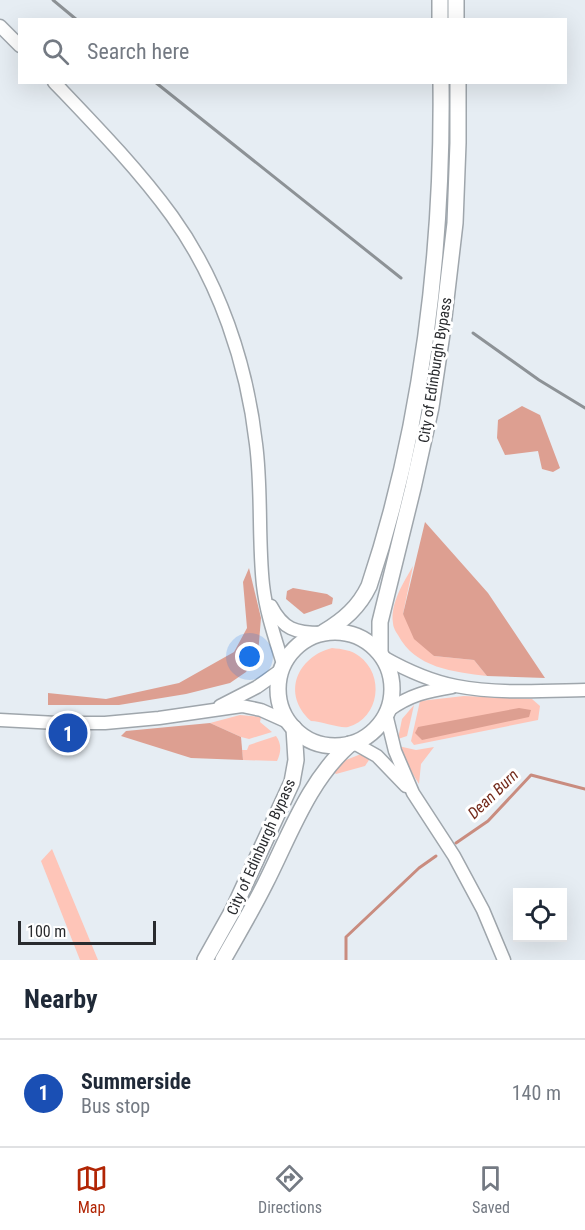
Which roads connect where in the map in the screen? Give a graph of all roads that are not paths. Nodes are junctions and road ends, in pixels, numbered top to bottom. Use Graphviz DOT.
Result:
graph roads {
  1 [pos="440,0"];
  2 [pos="456,0"];
  3 [pos="440,18"];
  4 [pos="456,18"];
  5 [pos="0,26"];
  6 [pos="18,44"];
  7 [pos="56,84"];
  8 [pos="441,84"];
  9 [pos="458,84"];
  10 [pos="266,597"];
  11 [pos="322,633"];
  12 [pos="382,655"];
  13 [pos="282,667"];
  14 [pos="456,686"];
  15 [pos="585,690"];
  16 [pos="214,709"];
  17 [pos="387,712"];
  18 [pos="0,720"];
  19 [pos="292,726"];
  20 [pos="352,743"];
  21 [pos="413,793"];
  22 [pos="205,960"];
  23 [pos="223,960"];
  24 [pos="504,960"];
  1 -- 3 [label="highway"];
  2 -- 4 [label="highway"];
  5 -- 6 [label="main road"];
  7 -- 10 [label="main road"];
  8 -- 11 [label="highway, City of Edinburgh Bypass"];
  9 -- 12 [label="highway, City of Edinburgh Bypass"];
  10 -- 11 [label="main road"];
  10 -- 13 [label="main road"];
  11 -- 12 [label="highway"];
  11 -- 13 [label="highway"];
  12 -- 14 [label="main road"];
  12 -- 17 [label="highway"];
  13 -- 16 [label="main road"];
  13 -- 19 [label="highway"];
  14 -- 15 [label="main road"];
  14 -- 17 [label="main road"];
  16 -- 18 [label="main road"];
  16 -- 19 [label="main road"];
  17 -- 20 [label="highway"];
  17 -- 21 [label="main road"];
  19 -- 20 [label="highway"];
  19 -- 22 [label="highway, City of Edinburgh Bypass"];
  20 -- 21 [label="main road"];
  20 -- 23 [label="highway, City of Edinburgh Bypass"];
  21 -- 24 [label="main road"];
}
